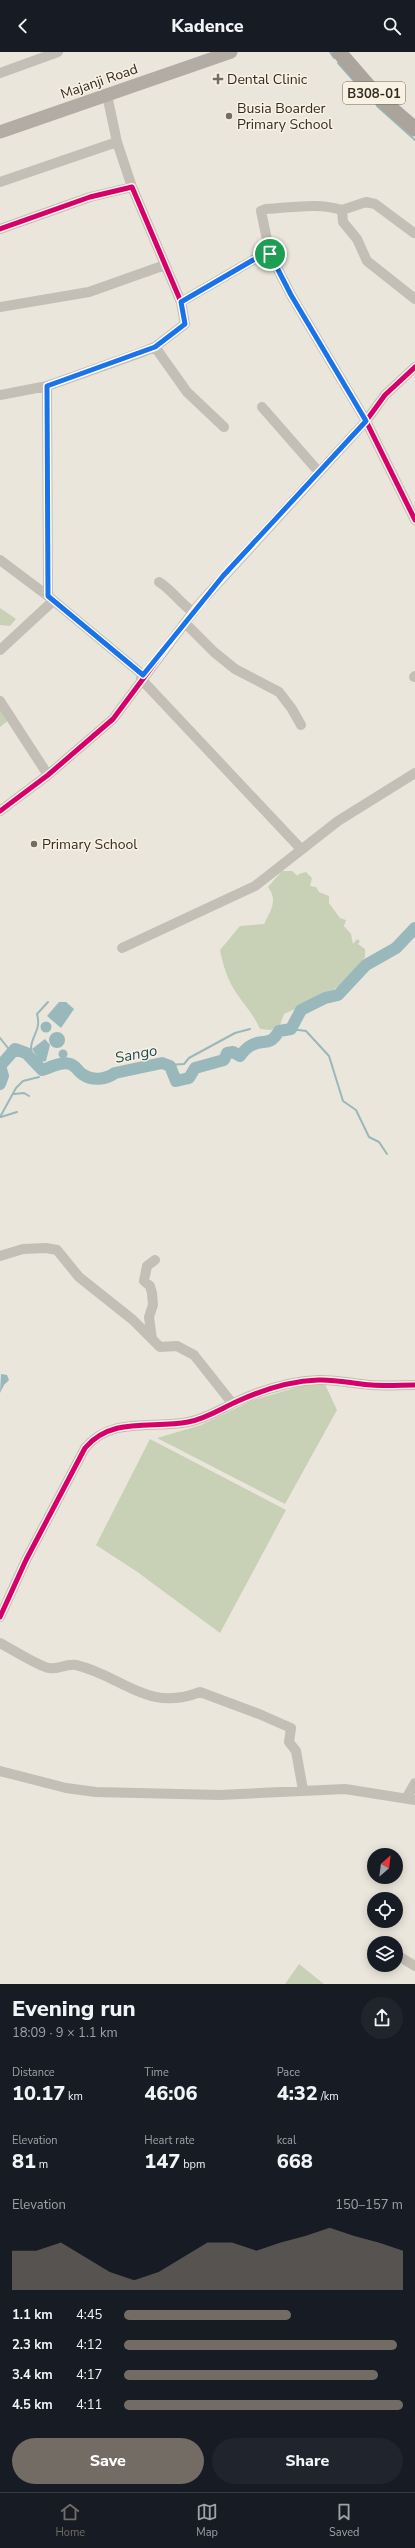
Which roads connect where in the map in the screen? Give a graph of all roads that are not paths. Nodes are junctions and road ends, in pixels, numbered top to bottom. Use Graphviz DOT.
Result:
graph roads {
  1 [pos="58,52"];
  2 [pos="231,52"];
  3 [pos="339,52"];
  4 [pos="0,73"];
  5 [pos="107,95"];
  6 [pos="415,129"];
  7 [pos="0,132"];
  8 [pos="117,142"];
  9 [pos="0,182"];
  10 [pos="132,187"];
  11 [pos="342,210"];
  12 [pos="0,229"];
  13 [pos="414,233"];
  14 [pos="270,254"];
  15 [pos="165,264"];
  16 [pos="415,299"];
  17 [pos="181,302"];
  18 [pos="0,307"];
  19 [pos="155,347"];
  20 [pos="415,367"];
  21 [pos="47,386"];
  22 [pos="0,395"];
  23 [pos="262,407"];
  24 [pos="366,421"];
  25 [pos="224,428"];
  26 [pos="318,471"];
  27 [pos="415,520"];
  28 [pos="0,560"];
  29 [pos="159,582"];
  30 [pos="51,598"];
  31 [pos="193,612"];
  32 [pos="185,622"];
  33 [pos="0,650"];
  34 [pos="142,677"];
  35 [pos="0,701"];
  36 [pos="301,725"];
  37 [pos="415,773"];
  38 [pos="48,775"];
  39 [pos="0,811"];
  40 [pos="301,849"];
  41 [pos="122,948"];
  42 [pos="0,1256"];
  43 [pos="155,1260"];
  44 [pos="152,1339"];
  45 [pos="415,1385"];
  46 [pos="232,1404"];
  47 [pos="0,1617"];
  48 [pos="0,1643"];
  49 [pos="0,1771"];
  50 [pos="415,1783"];
  51 [pos="302,1790"];
  52 [pos="411,1798"];
  53 [pos="403,1959"];
  54 [pos="415,1966"];
  1 -- 4 [label="street"];
  2 -- 5 [label="main road, Majanji Road"];
  3 -- 6 [label="highway, B308-01"];
  5 -- 7 [label="main road, Majanji Road"];
  5 -- 8 [label="street"];
  8 -- 9 [label="street"];
  8 -- 10 [label="street"];
  10 -- 12 [label="street"];
  10 -- 15 [label="street"];
  11 -- 13 [label="street"];
  11 -- 14 [label="street"];
  11 -- 16 [label="street"];
  14 -- 17 [label="street"];
  14 -- 24 [label="street"];
  15 -- 17 [label="street"];
  15 -- 18 [label="street"];
  17 -- 19 [label="street"];
  19 -- 21 [label="street"];
  19 -- 25 [label="street"];
  20 -- 24 [label="street"];
  21 -- 22 [label="street"];
  21 -- 30 [label="street"];
  23 -- 26 [label="street"];
  24 -- 26 [label="street"];
  24 -- 27 [label="street"];
  26 -- 31 [label="street"];
  28 -- 30 [label="street"];
  29 -- 31 [label="street"];
  30 -- 33 [label="street"];
  30 -- 34 [label="street"];
  31 -- 32 [label="street"];
  32 -- 34 [label="street"];
  32 -- 36 [label="street"];
  34 -- 38 [label="street"];
  34 -- 40 [label="street"];
  35 -- 38 [label="street"];
  37 -- 40 [label="street"];
  38 -- 39 [label="street"];
  40 -- 41 [label="street"];
  42 -- 44 [label="street"];
  43 -- 44 [label="street"];
  44 -- 46 [label="street"];
  45 -- 46 [label="street"];
  46 -- 47 [label="street"];
  48 -- 51 [label="street"];
  49 -- 51 [label="street"];
  50 -- 52 [label="street"];
  51 -- 52 [label="street"];
  53 -- 54 [label="street"];
}
